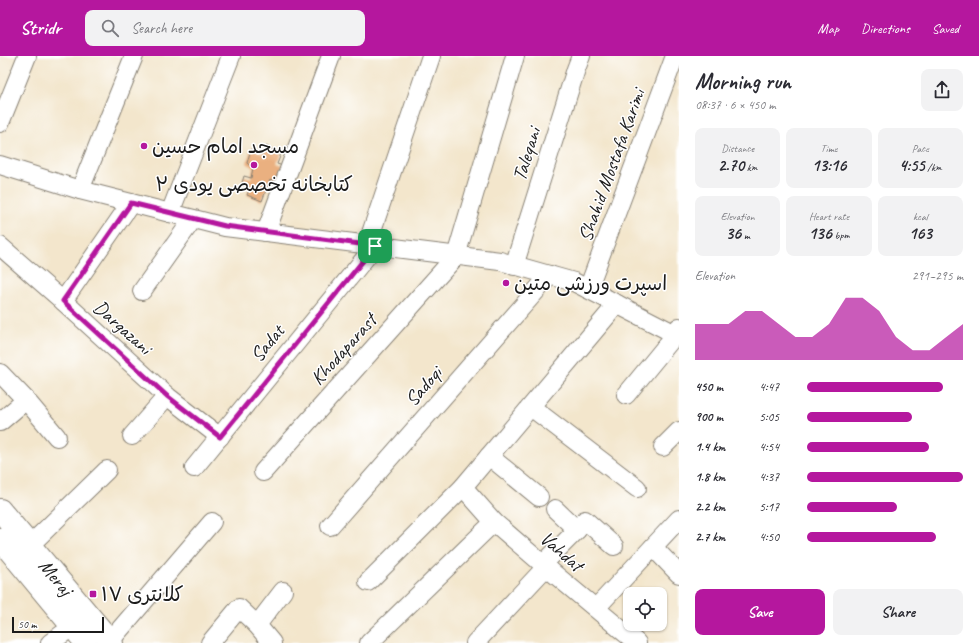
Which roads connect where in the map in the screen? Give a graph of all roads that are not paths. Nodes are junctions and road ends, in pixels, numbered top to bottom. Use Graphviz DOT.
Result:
graph roads {
  1 [pos="27,56"];
  2 [pos="134,56"];
  3 [pos="230,56"];
  4 [pos="331,56"];
  5 [pos="431,56"];
  6 [pos="516,56"];
  7 [pos="581,56"];
  8 [pos="675,56"];
  9 [pos="0,123"];
  10 [pos="0,165"];
  11 [pos="80,190"];
  12 [pos="131,203"];
  13 [pos="170,213"];
  14 [pos="193,218"];
  15 [pos="266,232"];
  16 [pos="371,245"];
  17 [pos="0,246"];
  18 [pos="456,256"];
  19 [pos="514,266"];
  20 [pos="550,275"];
  21 [pos="588,289"];
  22 [pos="142,291"];
  23 [pos="63,301"];
  24 [pos="617,304"];
  25 [pos="678,332"];
  26 [pos="0,373"];
  27 [pos="626,395"];
  28 [pos="167,396"];
  29 [pos="26,400"];
  30 [pos="531,407"];
  31 [pos="0,422"];
  32 [pos="679,430"];
  33 [pos="132,436"];
  34 [pos="57,437"];
  35 [pos="220,437"];
  36 [pos="663,447"];
  37 [pos="489,456"];
  38 [pos="194,468"];
  39 [pos="107,470"];
  40 [pos="263,472"];
  41 [pos="463,487"];
  42 [pos="637,488"];
  43 [pos="540,496"];
  44 [pos="555,509"];
  45 [pos="0,510"];
  46 [pos="679,519"];
  47 [pos="212,522"];
  48 [pos="494,522"];
  49 [pos="330,526"];
  50 [pos="577,530"];
  51 [pos="0,539"];
  52 [pos="29,546"];
  53 [pos="614,546"];
  54 [pos="653,547"];
  55 [pos="545,565"];
  56 [pos="679,574"];
  57 [pos="368,582"];
  58 [pos="283,591"];
  59 [pos="596,608"];
  60 [pos="257,625"];
  61 [pos="72,627"];
  62 [pos="486,640"];
  63 [pos="111,642"];
  64 [pos="50,643"];
  65 [pos="86,643"];
  66 [pos="210,643"];
  67 [pos="272,643"];
  68 [pos="369,643"];
  69 [pos="637,643"];
  1 -- 9 [label="street"];
  2 -- 11 [label="street"];
  3 -- 13 [label="street"];
  4 -- 15 [label="street"];
  5 -- 16 [label="street"];
  6 -- 18 [label="street"];
  7 -- 19 [label="street, Taleqani"];
  8 -- 21 [label="street, Shahid Mostafa Karimi"];
  10 -- 11 [label="street"];
  11 -- 12 [label="street"];
  12 -- 13 [label="street"];
  12 -- 23 [label="street"];
  13 -- 14 [label="street"];
  14 -- 15 [label="street"];
  14 -- 22 [label="street"];
  15 -- 16 [label="street"];
  16 -- 18 [label="street"];
  16 -- 35 [label="street, Sadat"];
  17 -- 23 [label="street, Dargazani"];
  18 -- 19 [label="street"];
  18 -- 40 [label="street, Khodaparast"];
  19 -- 20 [label="street"];
  20 -- 21 [label="street"];
  20 -- 49 [label="street, Sadoqi"];
  21 -- 24 [label="street"];
  23 -- 28 [label="street, Dargazani"];
  24 -- 25 [label="street"];
  24 -- 30 [label="street"];
  25 -- 27 [label="street"];
  26 -- 29 [label="street"];
  28 -- 33 [label="street"];
  28 -- 35 [label="street, Dargazani"];
  29 -- 31 [label="street"];
  29 -- 34 [label="street"];
  30 -- 37 [label="street"];
  30 -- 42 [label="street"];
  32 -- 36 [label="street"];
  35 -- 38 [label="street, Sadat"];
  37 -- 41 [label="street"];
  37 -- 43 [label="street"];
  39 -- 52 [label="street"];
  41 -- 48 [label="street, Vahdat"];
  41 -- 57 [label="street"];
  44 -- 50 [label="street"];
  45 -- 52 [label="main road, Meraj"];
  46 -- 54 [label="street"];
  47 -- 63 [label="street"];
  48 -- 55 [label="street, Vahdat"];
  48 -- 68 [label="street"];
  50 -- 53 [label="street"];
  50 -- 55 [label="street"];
  51 -- 61 [label="main road, Meraj"];
  52 -- 63 [label="main road, Meraj"];
  54 -- 56 [label="street"];
  54 -- 59 [label="street"];
  55 -- 59 [label="street, Vahdat"];
  55 -- 62 [label="street"];
  58 -- 60 [label="street"];
  59 -- 69 [label="street, Vahdat"];
  60 -- 66 [label="street"];
  60 -- 67 [label="street"];
  61 -- 64 [label="street"];
  61 -- 65 [label="main road, Meraj"];
}
